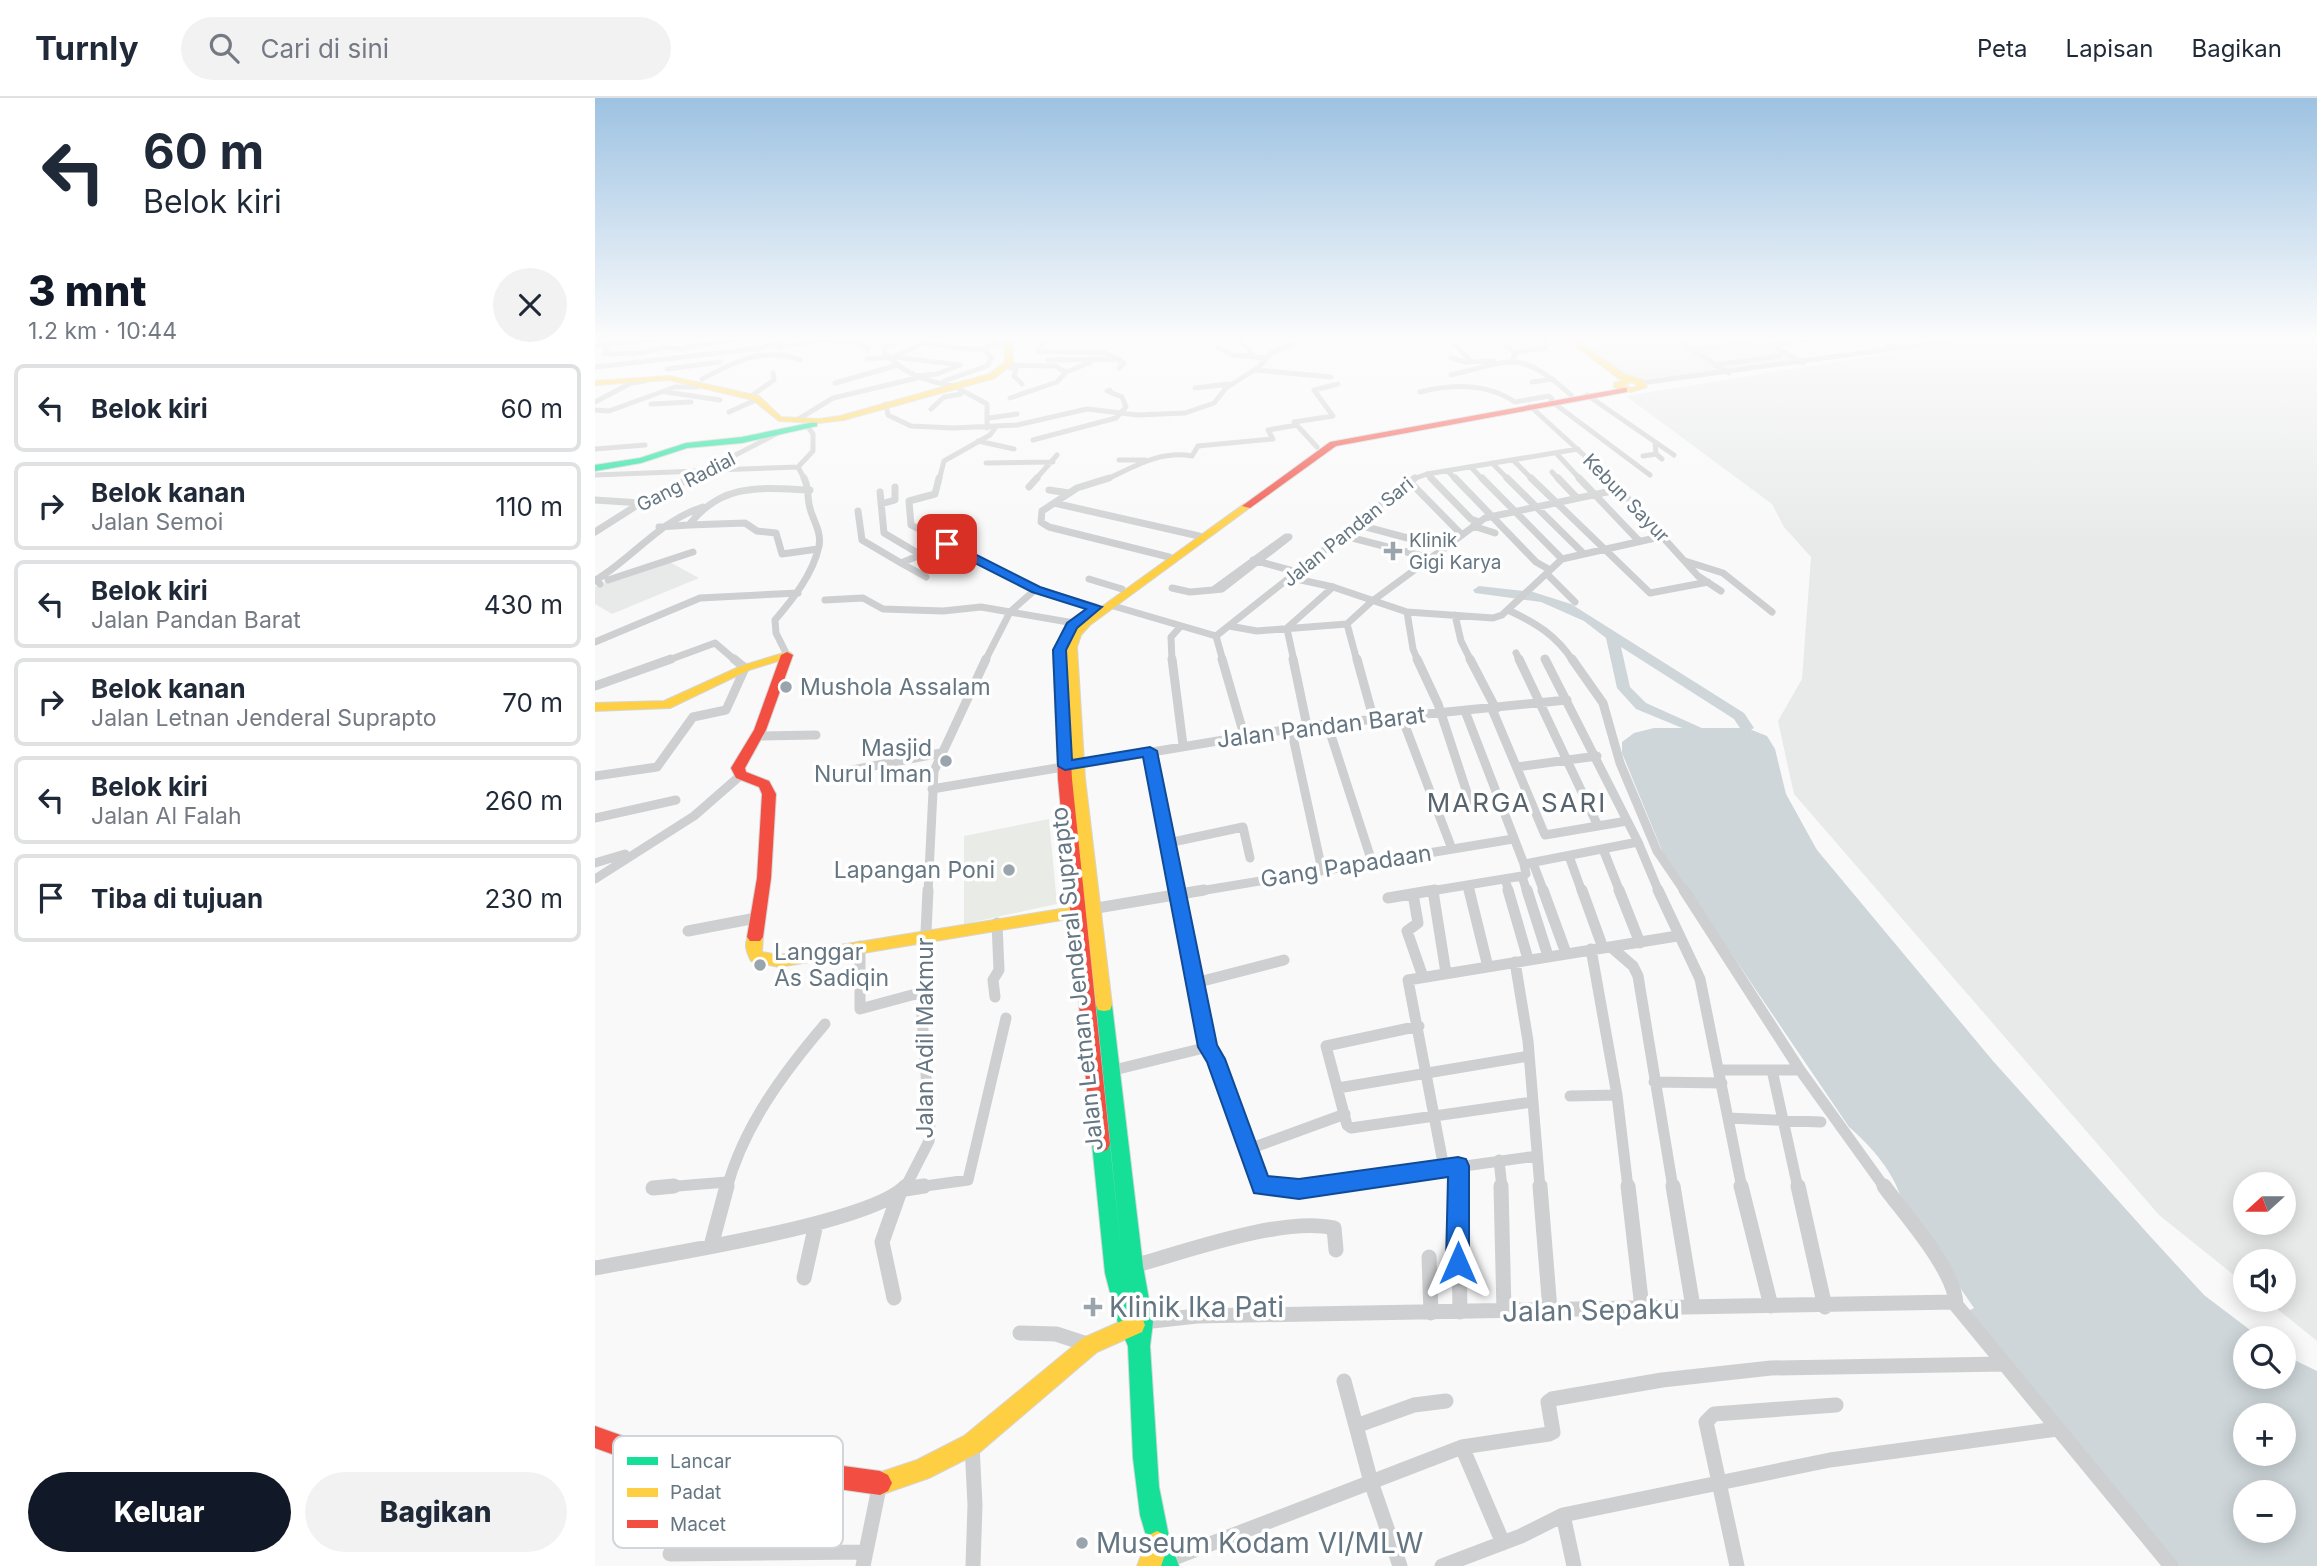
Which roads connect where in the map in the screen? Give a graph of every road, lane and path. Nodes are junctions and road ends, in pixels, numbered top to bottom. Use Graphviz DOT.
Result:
graph roads {
  1 [pos="619,406"];
  2 [pos="691,406"];
  3 [pos="741,406"];
  4 [pos="763,406"];
  5 [pos="825,406"];
  6 [pos="881,406"];
  7 [pos="886,406"];
  8 [pos="935,406"];
  9 [pos="985,406"];
  10 [pos="1125,406"];
  11 [pos="1208,406"];
  12 [pos="1325,406"];
  13 [pos="1521,406"];
  14 [pos="1530,406"];
  15 [pos="1559,406"];
  16 [pos="1602,406"];
  17 [pos="695,409"];
  18 [pos="931,409"];
  19 [pos="595,410"];
  20 [pos="729,412"];
  21 [pos="1001,412"];
  22 [pos="1017,414"];
  23 [pos="1118,414"];
  24 [pos="989,416"];
  25 [pos="808,422"];
  26 [pos="1296,424"];
  27 [pos="991,428"];
  28 [pos="1384,430"];
  29 [pos="778,433"];
  30 [pos="1033,440"];
  31 [pos="978,441"];
  32 [pos="1655,442"];
  33 [pos="645,445"];
  34 [pos="1317,447"];
  35 [pos="595,449"];
  36 [pos="1014,449"];
  37 [pos="1579,449"];
  38 [pos="1556,453"];
  39 [pos="1057,454"];
  40 [pos="1674,455"];
  41 [pos="1643,456"];
  42 [pos="1119,460"];
  43 [pos="1513,460"];
  44 [pos="1149,461"];
  45 [pos="1053,462"];
  46 [pos="986,463"];
  47 [pos="1492,463"];
  48 [pos="798,467"];
  49 [pos="1471,467"];
  50 [pos="595,468"];
  51 [pos="702,471"];
  52 [pos="1448,471"];
  53 [pos="1552,472"];
  54 [pos="1427,474"];
  55 [pos="595,475"];
  56 [pos="1650,475"];
  57 [pos="1408,480"];
  58 [pos="895,487"];
  59 [pos="1029,487"];
  60 [pos="1621,489"];
  61 [pos="810,490"];
  62 [pos="1049,490"];
  63 [pos="880,492"];
  64 [pos="1069,493"];
  65 [pos="1594,494"];
  66 [pos="1581,497"];
  67 [pos="595,500"];
  68 [pos="1556,502"];
  69 [pos="641,503"];
  70 [pos="1054,503"];
  71 [pos="1247,503"];
  72 [pos="881,504"];
  73 [pos="1535,506"];
  74 [pos="703,507"];
  75 [pos="1515,510"];
  76 [pos="858,511"];
  77 [pos="1493,514"];
  78 [pos="1355,524"];
  79 [pos="1476,524"];
  80 [pos="689,525"];
  81 [pos="659,527"];
  82 [pos="595,532"];
  83 [pos="1495,533"];
  84 [pos="1341,535"];
  85 [pos="1462,535"];
  86 [pos="1199,536"];
  87 [pos="1664,536"];
  88 [pos="1639,541"];
  89 [pos="947,544"];
  90 [pos="1445,548"];
  91 [pos="1605,548"];
  92 [pos="818,549"];
  93 [pos="693,552"];
  94 [pos="1583,553"];
  95 [pos="921,555"];
  96 [pos="1169,557"];
  97 [pos="1430,558"];
  98 [pos="1562,559"];
  99 [pos="1685,561"];
  100 [pos="901,564"];
  101 [pos="1549,572"];
  102 [pos="1294,575"];
  103 [pos="926,577"];
  104 [pos="1089,579"];
  105 [pos="1709,582"];
  106 [pos="598,585"];
  107 [pos="1333,587"];
  108 [pos="1172,588"];
  109 [pos="1122,589"];
  110 [pos="1036,590"];
  111 [pos="1721,591"];
  112 [pos="798,593"];
  113 [pos="825,600"];
  114 [pos="1371,602"];
  115 [pos="1575,602"];
  116 [pos="1103,606"];
  117 [pos="1508,610"];
  118 [pos="1010,612"];
  119 [pos="1407,612"];
  120 [pos="1772,612"];
  121 [pos="1455,615"];
  122 [pos="1074,623"];
  123 [pos="1347,624"];
  124 [pos="1181,626"];
  125 [pos="1229,626"];
  126 [pos="1287,629"];
  127 [pos="1216,636"];
  128 [pos="595,642"];
  129 [pos="1516,653"];
  130 [pos="787,654"];
  131 [pos="1545,659"];
  132 [pos="745,668"];
  133 [pos="595,687"];
  134 [pos="1567,700"];
  135 [pos="1541,703"];
  136 [pos="595,706"];
  137 [pos="1494,709"];
  138 [pos="1465,711"];
  139 [pos="1440,713"];
  140 [pos="1401,715"];
  141 [pos="1373,717"];
  142 [pos="1327,723"];
  143 [pos="1307,726"];
  144 [pos="1291,728"];
  145 [pos="1244,735"];
  146 [pos="757,736"];
  147 [pos="816,736"];
  148 [pos="1183,745"];
  149 [pos="1150,751"];
  150 [pos="941,753"];
  151 [pos="1597,756"];
  152 [pos="1568,760"];
  153 [pos="1517,767"];
  154 [pos="1069,769"];
  155 [pos="847,771"];
  156 [pos="741,775"];
  157 [pos="595,776"];
  158 [pos="932,789"];
  159 [pos="676,800"];
  160 [pos="1472,808"];
  161 [pos="595,818"];
  162 [pos="1627,821"];
  163 [pos="1598,826"];
  164 [pos="1513,839"];
  165 [pos="1638,842"];
  166 [pos="1168,843"];
  167 [pos="1452,849"];
  168 [pos="1604,849"];
  169 [pos="635,851"];
  170 [pos="1569,856"];
  171 [pos="1249,858"];
  172 [pos="1372,862"];
  173 [pos="595,863"];
  174 [pos="1526,868"];
  175 [pos="1322,870"];
  176 [pos="595,879"];
  177 [pos="1505,879"];
  178 [pos="1468,885"];
  179 [pos="1433,891"];
  180 [pos="1178,893"];
  181 [pos="1413,894"];
  182 [pos="1388,898"];
  183 [pos="1085,910"];
  184 [pos="756,918"];
  185 [pos="997,923"];
  186 [pos="688,930"];
  187 [pos="924,935"];
  188 [pos="1677,936"];
  189 [pos="1640,943"];
  190 [pos="860,946"];
  191 [pos="1602,948"];
  192 [pos="1566,953"];
  193 [pos="1548,956"];
  194 [pos="1284,960"];
  195 [pos="1521,961"];
  196 [pos="1488,967"];
  197 [pos="1446,973"];
  198 [pos="1423,977"];
  199 [pos="1195,983"];
  200 [pos="923,992"];
  201 [pos="995,997"];
  202 [pos="1006,1018"];
  203 [pos="825,1024"];
  204 [pos="1419,1026"];
  205 [pos="1208,1047"];
  206 [pos="1529,1056"];
  207 [pos="1772,1070"];
  208 [pos="1800,1070"];
  209 [pos="1110,1072"];
  210 [pos="1427,1073"];
  211 [pos="1095,1075"];
  212 [pos="1721,1077"];
  213 [pos="1654,1082"];
  214 [pos="1338,1088"];
  215 [pos="1570,1096"];
  216 [pos="1617,1096"];
  217 [pos="1532,1102"];
  218 [pos="1345,1114"];
  219 [pos="1435,1114"];
  220 [pos="1728,1118"];
  221 [pos="1785,1120"];
  222 [pos="1821,1122"];
  223 [pos="1249,1149"];
  224 [pos="1537,1156"];
  225 [pos="1499,1160"];
  226 [pos="1451,1167"];
  227 [pos="727,1182"];
  228 [pos="653,1188"];
  229 [pos="902,1192"];
  230 [pos="816,1224"];
  231 [pos="711,1246"];
  232 [pos="1336,1250"];
  233 [pos="1429,1257"];
  234 [pos="1133,1266"];
  235 [pos="595,1268"];
  236 [pos="804,1278"];
  237 [pos="894,1298"];
  238 [pos="1955,1302"];
  239 [pos="1770,1306"];
  240 [pos="1693,1307"];
  241 [pos="1825,1307"];
  242 [pos="1642,1308"];
  243 [pos="1550,1310"];
  244 [pos="1504,1311"];
  245 [pos="1460,1312"];
  246 [pos="1431,1313"];
  247 [pos="1136,1325"];
  248 [pos="1020,1333"];
  249 [pos="1090,1345"];
  250 [pos="2003,1364"];
  251 [pos="1344,1381"];
  252 [pos="1446,1401"];
  253 [pos="1836,1405"];
  254 [pos="1356,1426"];
  255 [pos="2057,1429"];
  256 [pos="595,1437"];
  257 [pos="613,1443"];
  258 [pos="972,1444"];
  259 [pos="1462,1447"];
  260 [pos="843,1478"];
  261 [pos="1371,1482"];
  262 [pos="880,1483"];
  263 [pos="1718,1483"];
  264 [pos="1563,1514"];
  265 [pos="1503,1544"];
  266 [pos="670,1554"];
  267 [pos="864,1559"];
  268 [pos="707,1560"];
  269 [pos="1159,1565"];
  270 [pos="973,1566"];
  271 [pos="1400,1566"];
  272 [pos="1442,1566"];
  273 [pos="1574,1566"];
  274 [pos="1737,1566"];
  275 [pos="2171,1566"];
  1 -- 19 [label="street"];
  2 -- 17 [label="street"];
  3 -- 20 [label="street"];
  4 -- 25 [label="main road"];
  5 -- 25 [label="street"];
  6 -- 25 [label="main road"];
  7 -- 27 [label="street"];
  8 -- 18 [label="street"];
  9 -- 24 [label="street"];
  10 -- 23 [label="street"];
  11 -- 23 [label="street"];
  12 -- 26 [label="street"];
  13 -- 28 [label="main road, Jalan Letnan Jenderal Suprapto"];
  14 -- 28 [label="main road, Jalan Letnan Jenderal Suprapto"];
  14 -- 37 [label="street, Kebun Sayur"];
  15 -- 56 [label="street"];
  16 -- 32 [label="street"];
  21 -- 24 [label="street"];
  22 -- 24 [label="street"];
  23 -- 27 [label="street"];
  23 -- 30 [label="street"];
  24 -- 27 [label="street"];
  25 -- 29 [label="main road"];
  25 -- 48 [label="street"];
  26 -- 34 [label="street"];
  26 -- 44 [label="street"];
  27 -- 31 [label="street"];
  28 -- 34 [label="main road, Jalan Letnan Jenderal Suprapto"];
  28 -- 71 [label="main road, Jalan Letnan Jenderal Suprapto"];
  29 -- 50 [label="main road"];
  29 -- 51 [label="street, Gang Radial"];
  31 -- 36 [label="street"];
  31 -- 89 [label="street"];
  32 -- 40 [label="street"];
  32 -- 41 [label="street"];
  33 -- 35 [label="street"];
  34 -- 71 [label="main road, Jalan Letnan Jenderal Suprapto"];
  37 -- 38 [label="street, Jalan Pandan Sari"];
  37 -- 60 [label="street, Kebun Sayur"];
  38 -- 43 [label="street, Jalan Pandan Sari"];
  38 -- 65 [label="street"];
  39 -- 45 [label="street"];
  42 -- 44 [label="street"];
  43 -- 47 [label="street, Jalan Pandan Sari"];
  43 -- 68 [label="street"];
  44 -- 64 [label="street"];
  45 -- 46 [label="street"];
  45 -- 59 [label="street"];
  47 -- 49 [label="street, Jalan Pandan Sari"];
  47 -- 73 [label="street"];
  48 -- 51 [label="street"];
  48 -- 61 [label="street"];
  49 -- 52 [label="street, Jalan Pandan Sari"];
  49 -- 75 [label="street"];
  51 -- 55 [label="street"];
  51 -- 69 [label="street, Gang Radial"];
  52 -- 54 [label="street, Jalan Pandan Sari"];
  52 -- 77 [label="street"];
  53 -- 66 [label="street"];
  54 -- 57 [label="street, Jalan Pandan Sari"];
  54 -- 79 [label="street"];
  57 -- 78 [label="street, Jalan Pandan Sari"];
  57 -- 85 [label="street"];
  58 -- 72 [label="street"];
  60 -- 65 [label="street"];
  60 -- 87 [label="street, Kebun Sayur"];
  61 -- 74 [label="street"];
  61 -- 92 [label="street"];
  62 -- 64 [label="street"];
  63 -- 72 [label="street"];
  64 -- 70 [label="street"];
  65 -- 66 [label="street"];
  65 -- 88 [label="street"];
  66 -- 68 [label="street"];
  67 -- 69 [label="street"];
  68 -- 73 [label="street"];
  68 -- 91 [label="street"];
  69 -- 82 [label="street, Gang Radial"];
  70 -- 86 [label="street"];
  70 -- 96 [label="street"];
  71 -- 86 [label="main road, Jalan Letnan Jenderal Suprapto"];
  71 -- 116 [label="main road, Jalan Letnan Jenderal Suprapto"];
  72 -- 95 [label="street"];
  73 -- 75 [label="street"];
  73 -- 94 [label="street"];
  74 -- 80 [label="street"];
  74 -- 81 [label="street"];
  75 -- 77 [label="street"];
  75 -- 98 [label="street"];
  76 -- 100 [label="street"];
  77 -- 79 [label="street"];
  77 -- 101 [label="street"];
  78 -- 84 [label="street, Jalan Pandan Sari"];
  78 -- 90 [label="street"];
  79 -- 83 [label="street"];
  79 -- 85 [label="street"];
  80 -- 81 [label="street"];
  80 -- 92 [label="street"];
  81 -- 106 [label="street"];
  84 -- 97 [label="street"];
  84 -- 102 [label="street, Jalan Pandan Sari"];
  85 -- 90 [label="street"];
  86 -- 96 [label="main road, Jalan Letnan Jenderal Suprapto"];
  87 -- 88 [label="street"];
  87 -- 99 [label="street, Kebun Sayur"];
  88 -- 91 [label="street"];
  89 -- 95 [label="street"];
  89 -- 110 [label="street"];
  90 -- 97 [label="street"];
  91 -- 94 [label="street"];
  91 -- 105 [label="street"];
  92 -- 112 [label="street"];
  93 -- 106 [label="street"];
  94 -- 98 [label="street"];
  95 -- 100 [label="street"];
  96 -- 109 [label="main road, Jalan Letnan Jenderal Suprapto"];
  97 -- 114 [label="street"];
  98 -- 101 [label="street"];
  99 -- 105 [label="street, Kebun Sayur"];
  99 -- 120 [label="street"];
  100 -- 103 [label="street"];
  101 -- 115 [label="street"];
  101 -- 117 [label="street"];
  102 -- 107 [label="street"];
  102 -- 108 [label="street"];
  102 -- 125 [label="street, Jalan Pandan Sari"];
  104 -- 109 [label="street"];
  105 -- 111 [label="street, Kebun Sayur"];
  107 -- 114 [label="street"];
  107 -- 126 [label="street"];
  109 -- 116 [label="main road, Jalan Letnan Jenderal Suprapto"];
  110 -- 116 [label="street"];
  110 -- 118 [label="street, Jalan Adil Makmur"];
  112 -- 128 [label="street"];
  112 -- 130 [label="street"];
  113 -- 118 [label="street"];
  114 -- 119 [label="street"];
  114 -- 123 [label="street"];
  116 -- 122 [label="main road, Jalan Letnan Jenderal Suprapto"];
  116 -- 124 [label="street"];
  116 -- 154 [label="main road, Jalan Letnan Jenderal Suprapto"];
  117 -- 121 [label="street"];
  117 -- 208 [label="street"];
  118 -- 122 [label="street"];
  118 -- 150 [label="street, Jalan Adil Makmur"];
  119 -- 121 [label="street"];
  119 -- 139 [label="street"];
  121 -- 137 [label="street"];
  122 -- 154 [label="main road, Jalan Letnan Jenderal Suprapto"];
  123 -- 126 [label="street"];
  123 -- 141 [label="street"];
  124 -- 127 [label="street"];
  124 -- 148 [label="street"];
  125 -- 126 [label="street"];
  125 -- 127 [label="street, Jalan Pandan Sari"];
  126 -- 143 [label="street"];
  127 -- 145 [label="street"];
  129 -- 135 [label="street"];
  130 -- 132 [label="main road"];
  130 -- 146 [label="main road"];
  131 -- 134 [label="street"];
  132 -- 133 [label="street"];
  132 -- 136 [label="main road"];
  132 -- 157 [label="street"];
  134 -- 135 [label="street, Jalan Pandan Barat"];
  134 -- 151 [label="street"];
  135 -- 137 [label="street, Jalan Pandan Barat"];
  135 -- 152 [label="street"];
  137 -- 138 [label="street, Jalan Pandan Barat"];
  137 -- 153 [label="street"];
  138 -- 139 [label="street, Jalan Pandan Barat"];
  138 -- 164 [label="street"];
  139 -- 140 [label="street, Jalan Pandan Barat"];
  139 -- 160 [label="street"];
  140 -- 141 [label="street, Jalan Pandan Barat"];
  140 -- 167 [label="street"];
  141 -- 142 [label="street, Jalan Pandan Barat"];
  142 -- 143 [label="street, Jalan Pandan Barat"];
  142 -- 172 [label="street"];
  143 -- 144 [label="street, Jalan Pandan Barat"];
  144 -- 145 [label="street, Jalan Pandan Barat"];
  144 -- 175 [label="street"];
  145 -- 148 [label="street, Jalan Pandan Barat"];
  146 -- 147 [label="street"];
  146 -- 156 [label="main road"];
  148 -- 149 [label="street, Jalan Pandan Barat"];
  149 -- 154 [label="street, Jalan Pandan Barat"];
  149 -- 166 [label="street"];
  150 -- 155 [label="street"];
  150 -- 158 [label="street, Jalan Adil Makmur"];
  151 -- 152 [label="street"];
  151 -- 162 [label="street"];
  152 -- 153 [label="street"];
  152 -- 163 [label="street"];
  153 -- 163 [label="street"];
  154 -- 158 [label="street, Jalan Pandan Barat"];
  154 -- 183 [label="main road, Jalan Letnan Jenderal Suprapto"];
  156 -- 169 [label="street"];
  156 -- 184 [label="main road"];
  158 -- 187 [label="street, Jalan Adil Makmur"];
  159 -- 161 [label="street"];
  162 -- 163 [label="street"];
  162 -- 165 [label="street"];
  164 -- 167 [label="street, Gang Papadaan"];
  164 -- 174 [label="street"];
  165 -- 168 [label="street"];
  165 -- 188 [label="street"];
  166 -- 171 [label="street"];
  166 -- 180 [label="street"];
  167 -- 172 [label="street, Gang Papadaan"];
  168 -- 170 [label="street"];
  168 -- 189 [label="street"];
  169 -- 173 [label="street"];
  169 -- 176 [label="street"];
  170 -- 174 [label="street"];
  170 -- 191 [label="street"];
  172 -- 175 [label="street, Gang Papadaan"];
  174 -- 177 [label="street"];
  174 -- 192 [label="street"];
  174 -- 193 [label="street"];
  175 -- 180 [label="street, Gang Papadaan"];
  177 -- 178 [label="street"];
  177 -- 195 [label="street"];
  178 -- 179 [label="street"];
  178 -- 196 [label="street"];
  179 -- 181 [label="street"];
  179 -- 197 [label="street"];
  180 -- 183 [label="street"];
  180 -- 199 [label="street"];
  181 -- 182 [label="street"];
  181 -- 198 [label="street"];
  183 -- 185 [label="main road"];
  183 -- 209 [label="main road, Jalan Letnan Jenderal Suprapto"];
  183 -- 211 [label="main road, Jalan Letnan Jenderal Suprapto"];
  184 -- 186 [label="street"];
  184 -- 190 [label="main road"];
  185 -- 187 [label="main road"];
  185 -- 201 [label="street"];
  187 -- 190 [label="main road"];
  187 -- 200 [label="street, Jalan Adil Makmur"];
  188 -- 189 [label="street"];
  188 -- 212 [label="street"];
  189 -- 191 [label="street"];
  190 -- 200 [label="street"];
  191 -- 192 [label="street"];
  191 -- 213 [label="street"];
  191 -- 216 [label="street"];
  192 -- 193 [label="street"];
  193 -- 195 [label="street"];
  194 -- 199 [label="street"];
  195 -- 196 [label="street"];
  195 -- 206 [label="street"];
  196 -- 197 [label="street"];
  197 -- 198 [label="street"];
  198 -- 204 [label="street"];
  199 -- 205 [label="street"];
  200 -- 229 [label="street, Jalan Adil Makmur"];
  202 -- 229 [label="street"];
  203 -- 227 [label="street"];
  204 -- 210 [label="street"];
  204 -- 214 [label="street"];
  205 -- 209 [label="street"];
  205 -- 223 [label="street"];
  206 -- 210 [label="street"];
  206 -- 217 [label="street"];
  207 -- 208 [label="street"];
  207 -- 212 [label="street"];
  207 -- 221 [label="street"];
  208 -- 238 [label="street"];
  209 -- 211 [label="street"];
  209 -- 234 [label="main road, Jalan Letnan Jenderal Suprapto"];
  210 -- 214 [label="street"];
  210 -- 219 [label="street"];
  211 -- 247 [label="main road, Jalan Letnan Jenderal Suprapto"];
  212 -- 213 [label="street"];
  212 -- 220 [label="street"];
  213 -- 240 [label="street"];
  214 -- 218 [label="street"];
  215 -- 216 [label="street"];
  216 -- 242 [label="street"];
  217 -- 219 [label="street"];
  217 -- 224 [label="street"];
  218 -- 219 [label="street"];
  218 -- 223 [label="street"];
  219 -- 226 [label="street"];
  220 -- 221 [label="street"];
  220 -- 239 [label="street"];
  221 -- 222 [label="street"];
  221 -- 241 [label="street"];
  223 -- 226 [label="street"];
  224 -- 225 [label="street"];
  224 -- 243 [label="street"];
  225 -- 226 [label="street"];
  225 -- 244 [label="street"];
  226 -- 245 [label="street"];
  227 -- 228 [label="street"];
  227 -- 231 [label="street"];
  229 -- 230 [label="street"];
  229 -- 237 [label="street, Jalan Adil Makmur"];
  230 -- 231 [label="street"];
  230 -- 236 [label="street"];
  231 -- 235 [label="street"];
  232 -- 234 [label="street"];
  233 -- 246 [label="street"];
  234 -- 247 [label="main road, Jalan Letnan Jenderal Suprapto"];
  238 -- 241 [label="street, Jalan Sepaku"];
  238 -- 250 [label="street"];
  239 -- 240 [label="street, Jalan Sepaku"];
  239 -- 241 [label="street, Jalan Sepaku"];
  240 -- 242 [label="street, Jalan Sepaku"];
  242 -- 243 [label="street, Jalan Sepaku"];
  243 -- 244 [label="street, Jalan Sepaku"];
  244 -- 245 [label="street, Jalan Sepaku"];
  245 -- 246 [label="street, Jalan Sepaku"];
  246 -- 247 [label="street, Jalan Sepaku"];
  247 -- 249 [label="main road"];
  247 -- 269 [label="main road, Jalan Letnan Jenderal Suprapto"];
  248 -- 249 [label="street"];
  249 -- 258 [label="main road"];
  250 -- 255 [label="street"];
  250 -- 259 [label="street"];
  251 -- 254 [label="street"];
  252 -- 254 [label="street"];
  253 -- 263 [label="street"];
  254 -- 261 [label="street"];
  255 -- 263 [label="street"];
  255 -- 275 [label="street"];
  256 -- 257 [label="main road"];
  258 -- 262 [label="main road"];
  258 -- 270 [label="street"];
  259 -- 261 [label="street"];
  259 -- 265 [label="street"];
  260 -- 262 [label="main road"];
  261 -- 269 [label="street"];
  261 -- 271 [label="street"];
  262 -- 267 [label="street"];
  263 -- 264 [label="street"];
  263 -- 274 [label="street"];
  264 -- 265 [label="street"];
  264 -- 273 [label="street"];
  265 -- 272 [label="street"];
  266 -- 268 [label="street"];
  267 -- 268 [label="street"];
}
